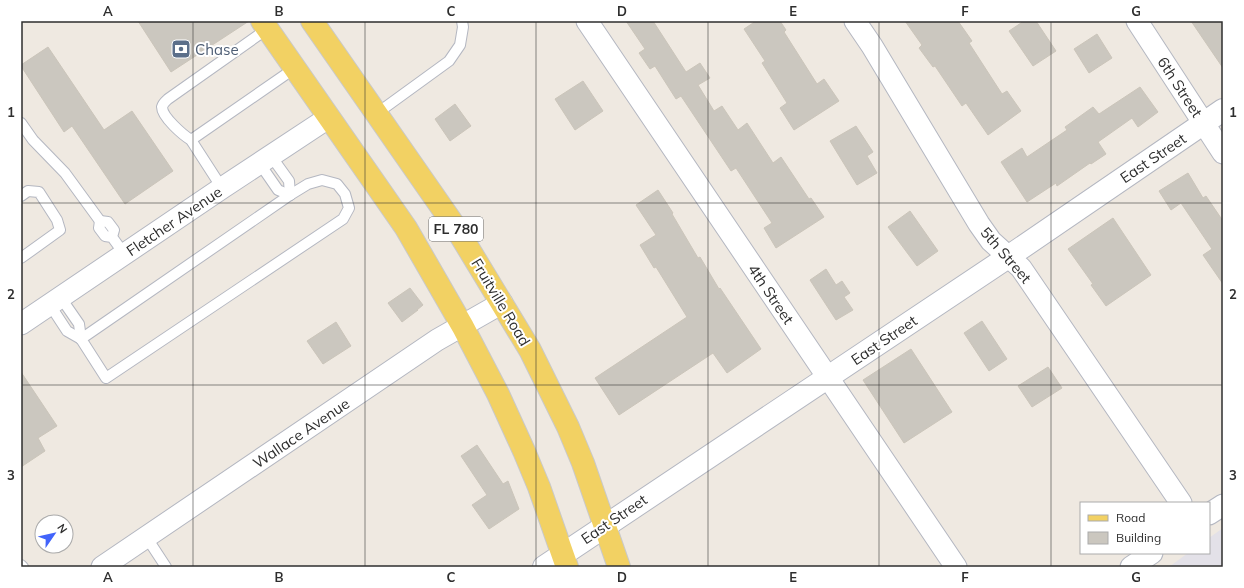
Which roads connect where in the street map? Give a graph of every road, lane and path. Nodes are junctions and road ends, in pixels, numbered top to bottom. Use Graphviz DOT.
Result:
graph roads {
  1 [pos="312,21"];
  2 [pos="462,21"];
  3 [pos="587,21"];
  4 [pos="855,21"];
  5 [pos="1137,21"];
  6 [pos="265,25"];
  7 [pos="295,68"];
  8 [pos="1223,110"];
  9 [pos="376,114"];
  10 [pos="328,118"];
  11 [pos="21,123"];
  12 [pos="1204,123"];
  13 [pos="191,140"];
  14 [pos="1223,153"];
  15 [pos="265,160"];
  16 [pos="222,188"];
  17 [pos="290,195"];
  18 [pos="21,196"];
  19 [pos="125,255"];
  20 [pos="1008,257"];
  21 [pos="21,258"];
  22 [pos="55,301"];
  23 [pos="502,303"];
  24 [pos="21,324"];
  25 [pos="463,327"];
  26 [pos="81,339"];
  27 [pos="827,378"];
  28 [pos="1180,502"];
  29 [pos="1223,505"];
  30 [pos="1210,513"];
  31 [pos="605,526"];
  32 [pos="147,538"];
  33 [pos="1151,554"];
  34 [pos="565,560"];
  35 [pos="102,567"];
  36 [pos="166,567"];
  37 [pos="544,567"];
  38 [pos="619,567"];
  39 [pos="956,567"];
  40 [pos="1132,567"];
  1 -- 9 [label="main road, Fruitville Road / FL 780"];
  2 -- 9 [label="lane"];
  3 -- 27 [label="street, 4th Street"];
  4 -- 20 [label="street, 5th Street"];
  5 -- 12 [label="street, 6th Street"];
  6 -- 7 [label="main road, FL 780"];
  6 -- 13 [label="lane"];
  7 -- 10 [label="main road, FL 780"];
  7 -- 13 [label="lane"];
  8 -- 12 [label="street, East Street"];
  9 -- 23 [label="main road, Fruitville Road / FL 780"];
  10 -- 15 [label="street, Fletcher Avenue"];
  10 -- 25 [label="main road, FL 780"];
  11 -- 19 [label="lane"];
  12 -- 14 [label="street, 6th Street"];
  12 -- 20 [label="street, East Street"];
  13 -- 16 [label="lane"];
  15 -- 16 [label="street, Fletcher Avenue"];
  15 -- 17 [label="lane"];
  16 -- 19 [label="street, Fletcher Avenue"];
  17 -- 26 [label="lane"];
  17 -- 26 [label="lane"];
  18 -- 21 [label="lane"];
  19 -- 22 [label="street, Fletcher Avenue"];
  20 -- 27 [label="street, East Street"];
  20 -- 28 [label="street, 5th Street"];
  22 -- 24 [label="street, Fletcher Avenue"];
  22 -- 26 [label="lane"];
  23 -- 25 [label="street, Wallace Avenue"];
  23 -- 31 [label="main road, Fruitville Road / FL 780"];
  25 -- 32 [label="street, Wallace Avenue"];
  25 -- 34 [label="main road, FL 780"];
  27 -- 31 [label="street, East Street"];
  27 -- 39 [label="street, 4th Street"];
  29 -- 30 [label="street"];
  31 -- 34 [label="street, East Street"];
  31 -- 38 [label="main road, Fruitville Road / FL 780"];
  32 -- 35 [label="street, Wallace Avenue"];
  32 -- 36 [label="lane"];
  33 -- 40 [label="street"];
  34 -- 37 [label="street, East Street"];
}
